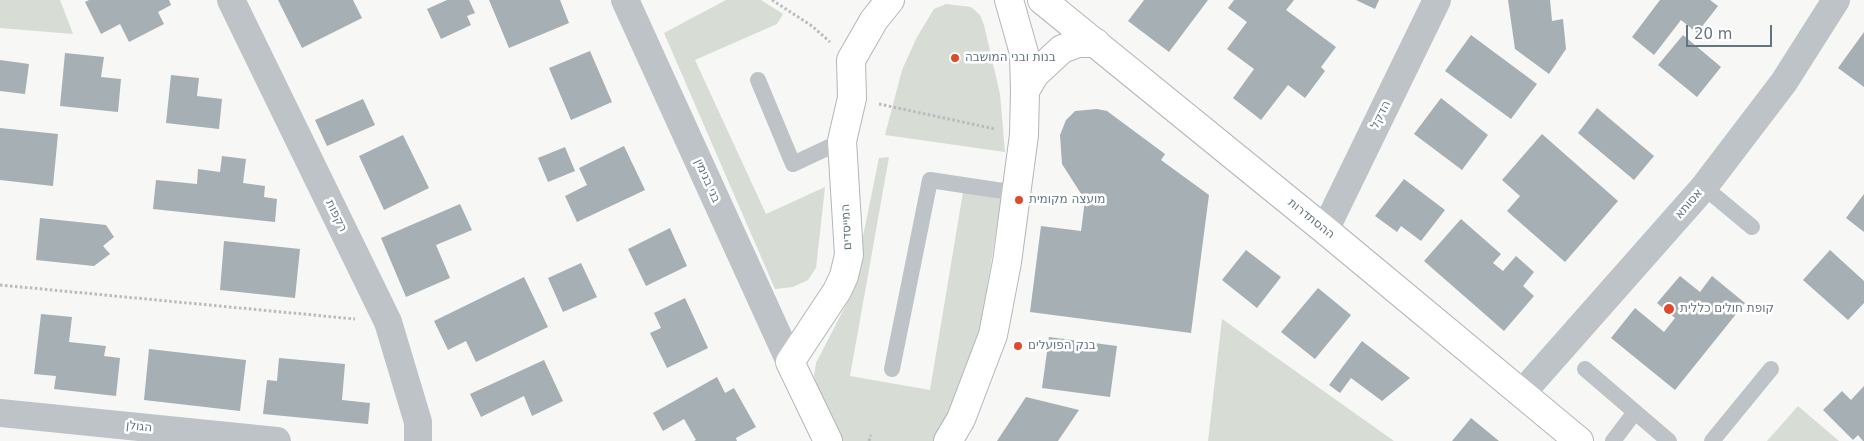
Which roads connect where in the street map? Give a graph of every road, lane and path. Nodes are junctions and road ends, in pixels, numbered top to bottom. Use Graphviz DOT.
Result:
graph roads {
  1 [pos="231,0"];
  2 [pos="772,0"];
  3 [pos="890,0"];
  4 [pos="1009,0"];
  5 [pos="1437,0"];
  6 [pos="1836,0"];
  7 [pos="634,3"];
  8 [pos="1054,3"];
  9 [pos="1096,43"];
  10 [pos="851,60"];
  11 [pos="758,80"];
  12 [pos="1025,91"];
  13 [pos="852,98"];
  14 [pos="1024,135"];
  15 [pos="842,141"];
  16 [pos="1704,187"];
  17 [pos="1016,193"];
  18 [pos="1752,227"];
  19 [pos="1325,230"];
  20 [pos="0,285"];
  21 [pos="388,322"];
  22 [pos="790,362"];
  23 [pos="892,368"];
  24 [pos="1771,369"];
  25 [pos="1585,370"];
  26 [pos="1522,392"];
  27 [pos="1635,412"];
  28 [pos="0,413"];
  29 [pos="871,435"];
  30 [pos="278,441"];
  31 [pos="418,441"];
  32 [pos="828,441"];
  33 [pos="869,441"];
  34 [pos="948,441"];
  35 [pos="1579,441"];
  36 [pos="1613,441"];
  37 [pos="1669,441"];
  38 [pos="1712,441"];
  1 -- 21 [label="street, רקפות"];
  2 -- 10 [label="path"];
  3 -- 10 [label="street"];
  4 -- 12 [label="street"];
  5 -- 19 [label="street, הדקל"];
  6 -- 16 [label="street, אסותא"];
  7 -- 22 [label="street, בני בנימין"];
  8 -- 9 [label="street, ההסתדרות"];
  9 -- 12 [label="street"];
  9 -- 19 [label="street, ההסתדרות"];
  10 -- 13 [label="street, המייסדים"];
  11 -- 15 [label="lane"];
  12 -- 14 [label="street"];
  13 -- 14 [label="path"];
  13 -- 15 [label="street, המייסדים"];
  14 -- 17 [label="street"];
  15 -- 22 [label="street, המייסדים"];
  16 -- 18 [label="lane"];
  16 -- 26 [label="street, אסותא"];
  17 -- 23 [label="lane"];
  17 -- 34 [label="street"];
  19 -- 26 [label="street, ההסתדרות"];
  20 -- 21 [label="path"];
  21 -- 31 [label="street, רקפות"];
  22 -- 32 [label="street"];
  24 -- 38 [label="lane"];
  25 -- 27 [label="lane"];
  26 -- 35 [label="street, ההסתדרות"];
  27 -- 36 [label="lane"];
  27 -- 37 [label="lane"];
  28 -- 30 [label="street, הגולן"];
  29 -- 33 [label="path"];
}
